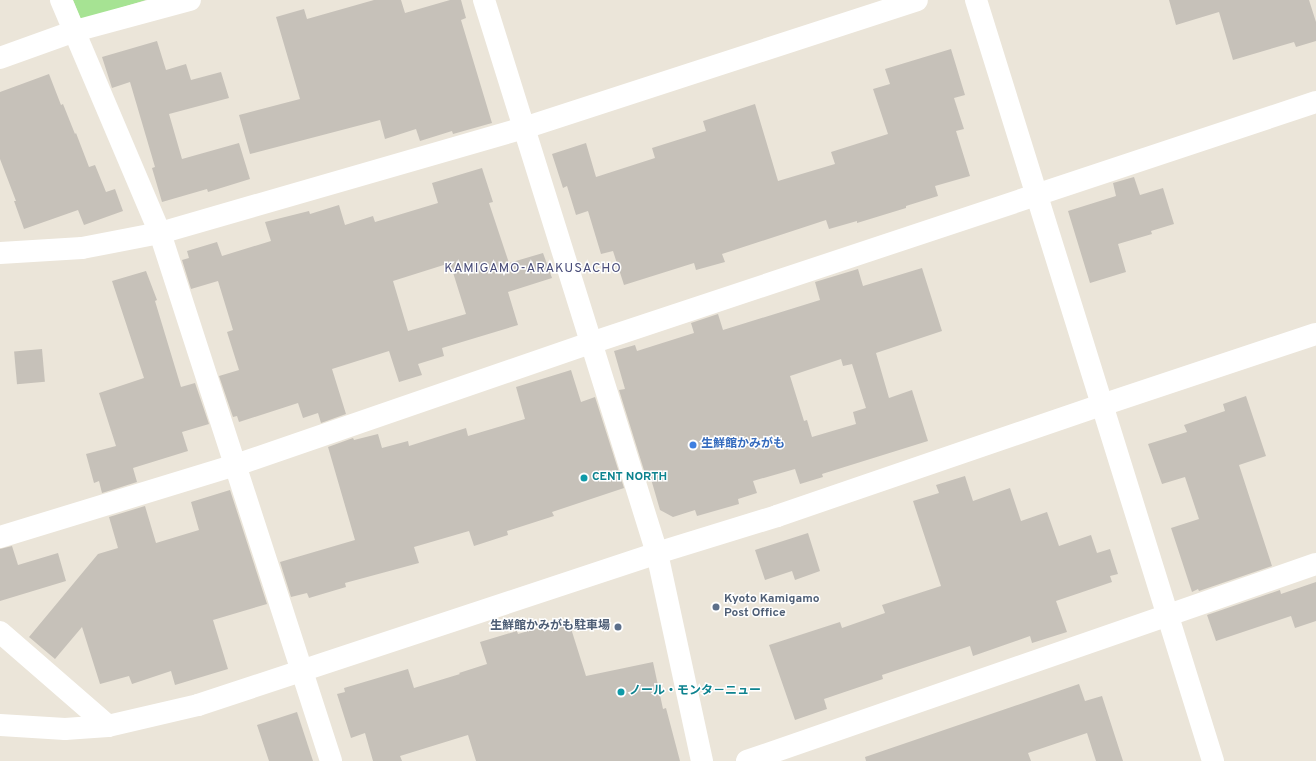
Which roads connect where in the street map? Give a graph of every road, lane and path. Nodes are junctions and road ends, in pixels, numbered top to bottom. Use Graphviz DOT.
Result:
graph roads {
  1 [pos="61,0"];
  2 [pos="190,0"];
  3 [pos="484,0"];
  4 [pos="917,0"];
  5 [pos="976,0"];
  6 [pos="75,31"];
  7 [pos="0,58"];
  8 [pos="1316,102"];
  9 [pos="524,128"];
  10 [pos="1036,194"];
  11 [pos="160,233"];
  12 [pos="1,251"];
  13 [pos="1316,334"];
  14 [pos="591,343"];
  15 [pos="1102,405"];
  16 [pos="236,465"];
  17 [pos="0,537"];
  18 [pos="657,553"];
  19 [pos="1316,564"];
  20 [pos="1168,615"];
  21 [pos="0,632"];
  22 [pos="302,670"];
  23 [pos="0,725"];
  24 [pos="108,726"];
  25 [pos="331,761"];
  26 [pos="702,761"];
  27 [pos="747,761"];
  28 [pos="1213,761"];
  1 -- 6 [label="street"];
  2 -- 6 [label="street"];
  3 -- 9 [label="street"];
  4 -- 9 [label="street"];
  5 -- 10 [label="street"];
  6 -- 7 [label="street"];
  6 -- 11 [label="street"];
  8 -- 10 [label="street"];
  9 -- 11 [label="street"];
  9 -- 14 [label="street"];
  10 -- 14 [label="street"];
  10 -- 15 [label="street"];
  11 -- 12 [label="street"];
  11 -- 16 [label="street"];
  13 -- 15 [label="street"];
  14 -- 16 [label="street"];
  14 -- 18 [label="street"];
  15 -- 18 [label="street"];
  15 -- 20 [label="street"];
  16 -- 17 [label="street"];
  16 -- 22 [label="street"];
  18 -- 22 [label="street"];
  18 -- 26 [label="street"];
  19 -- 20 [label="street"];
  20 -- 27 [label="street"];
  20 -- 28 [label="street"];
  21 -- 24 [label="street"];
  22 -- 24 [label="street"];
  22 -- 25 [label="street"];
  23 -- 24 [label="street"];
}
